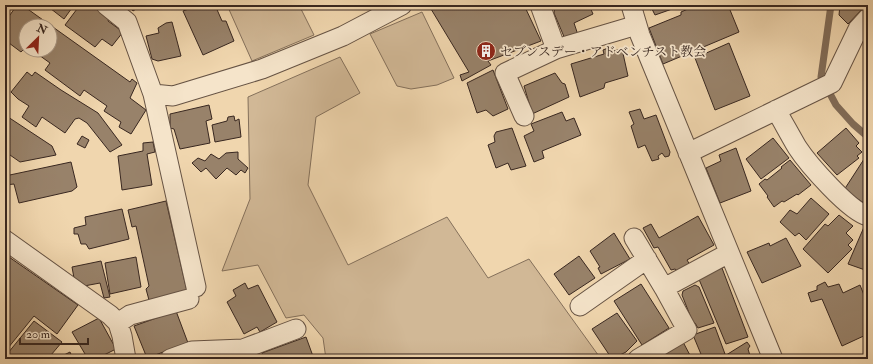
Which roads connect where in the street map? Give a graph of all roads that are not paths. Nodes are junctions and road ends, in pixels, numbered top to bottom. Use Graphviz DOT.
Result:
graph roads {
  1 [pos="106,5"];
  2 [pos="402,5"];
  3 [pos="540,5"];
  4 [pos="631,5"];
  5 [pos="868,18"];
  6 [pos="637,25"];
  7 [pos="556,49"];
  8 [pos="153,94"];
  9 [pos="776,110"];
  10 [pos="524,116"];
  11 [pos="688,153"];
  12 [pos="868,216"];
  13 [pos="634,238"];
  14 [pos="5,240"];
  15 [pos="729,253"];
  16 [pos="647,259"];
  17 [pos="664,288"];
  18 [pos="580,306"];
  19 [pos="118,323"];
  20 [pos="296,329"];
  21 [pos="244,354"];
  22 [pos="126,359"];
  23 [pos="170,359"];
  24 [pos="638,359"];
  25 [pos="773,359"];
  1 -- 8 [label="street"];
  2 -- 8 [label="street"];
  3 -- 7 [label="street"];
  4 -- 6 [label="street"];
  5 -- 9 [label="street"];
  6 -- 7 [label="street"];
  6 -- 11 [label="street"];
  7 -- 10 [label="street"];
  8 -- 19 [label="street"];
  9 -- 11 [label="street"];
  9 -- 12 [label="street"];
  11 -- 15 [label="street"];
  13 -- 16 [label="street"];
  14 -- 19 [label="street"];
  15 -- 17 [label="street"];
  15 -- 25 [label="street"];
  16 -- 17 [label="street"];
  16 -- 18 [label="street"];
  17 -- 24 [label="street"];
  19 -- 22 [label="street"];
  20 -- 21 [label="street"];
  21 -- 23 [label="street"];
}
